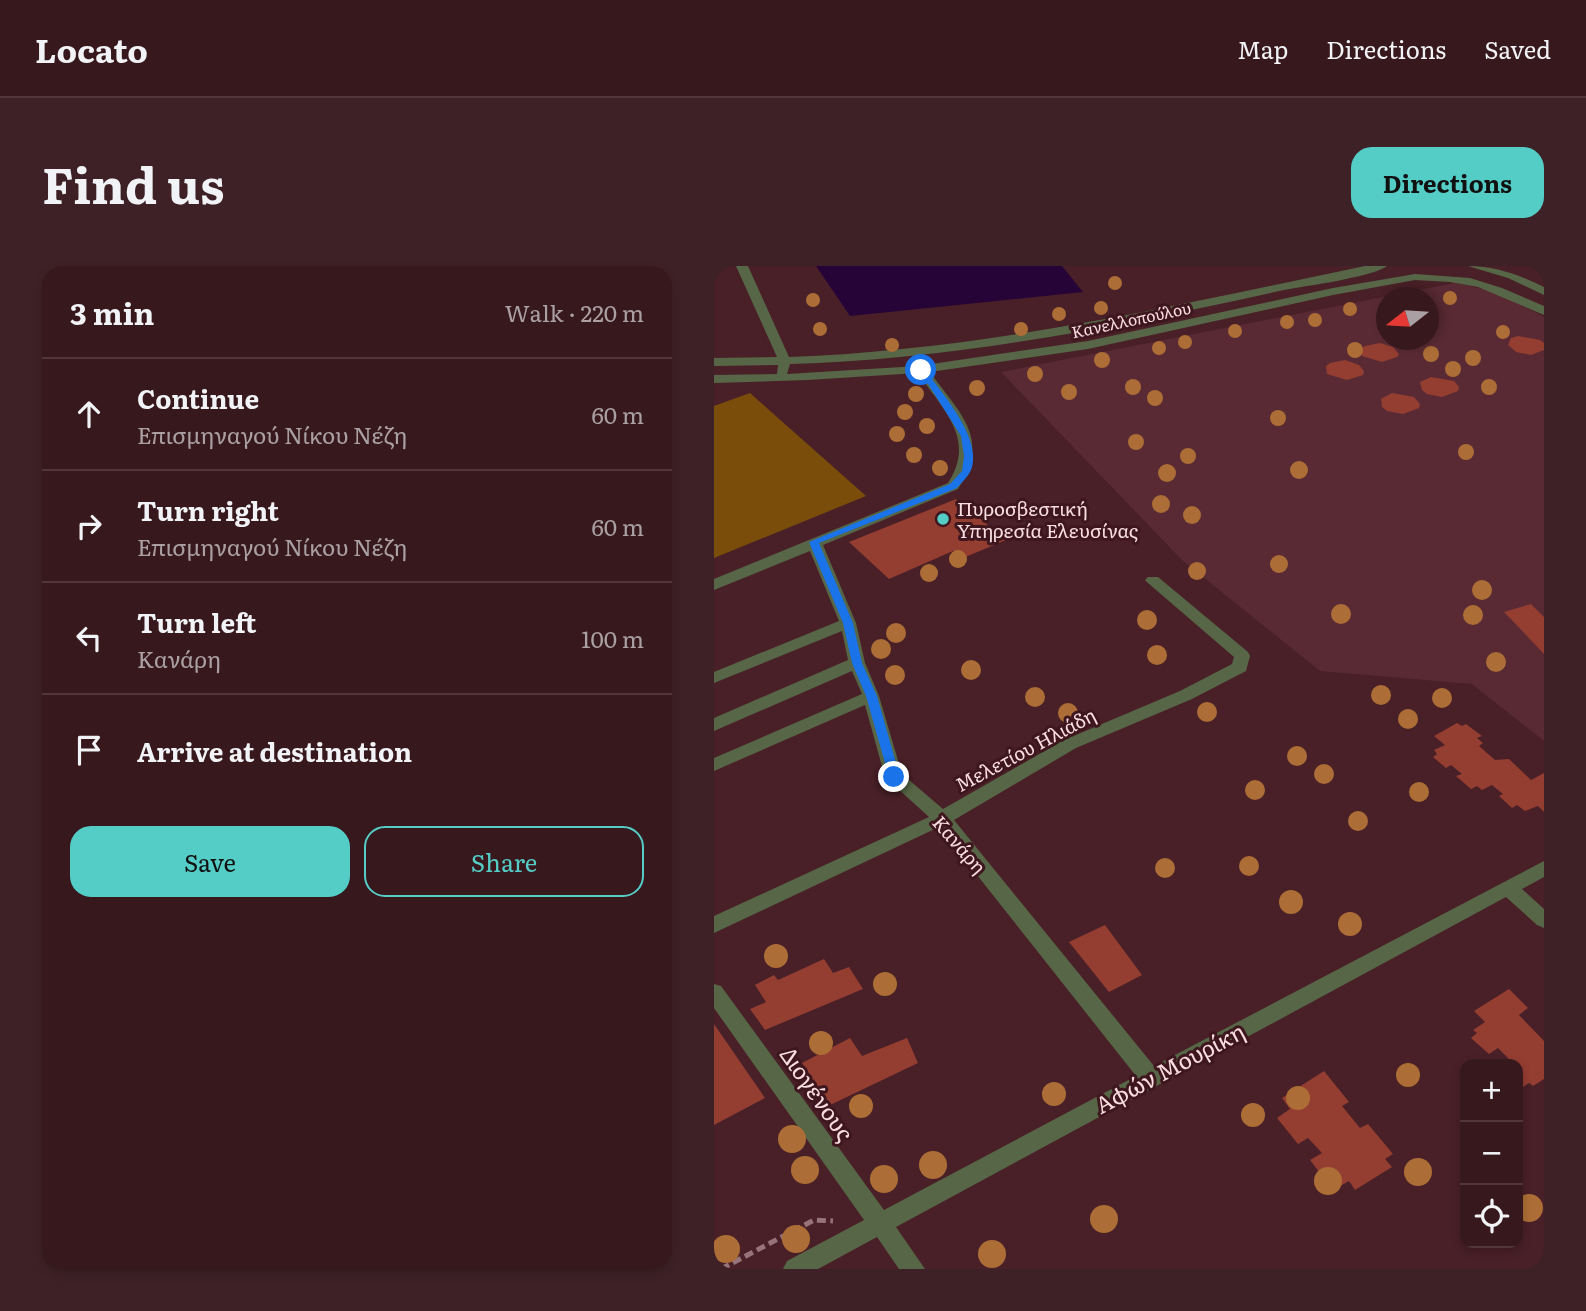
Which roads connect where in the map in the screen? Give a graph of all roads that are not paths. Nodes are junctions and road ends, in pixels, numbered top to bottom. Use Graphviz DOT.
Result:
graph roads {
  1 [pos="742,266"];
  2 [pos="1381,266"];
  3 [pos="1474,266"];
  4 [pos="1544,290"];
  5 [pos="1544,311"];
  6 [pos="911,352"];
  7 [pos="785,361"];
  8 [pos="714,362"];
  9 [pos="921,370"];
  10 [pos="714,379"];
  11 [pos="780,379"];
  12 [pos="814,542"];
  13 [pos="1153,580"];
  14 [pos="714,585"];
  15 [pos="848,623"];
  16 [pos="857,663"];
  17 [pos="714,678"];
  18 [pos="871,696"];
  19 [pos="714,725"];
  20 [pos="714,765"];
  21 [pos="942,818"];
  22 [pos="1544,868"];
  23 [pos="1507,887"];
  24 [pos="1544,920"];
  25 [pos="714,925"];
  26 [pos="714,992"];
  27 [pos="1150,1077"];
  28 [pos="879,1224"];
  29 [pos="795,1269"];
  30 [pos="914,1269"];
  1 -- 7 [label="street"];
  2 -- 6 [label="street, Κανελλοπούλου"];
  3 -- 4 [label="street"];
  5 -- 9 [label="street, Κανελλοπούλου"];
  6 -- 7 [label="street, Κανελλοπούλου"];
  6 -- 9 [label="street"];
  7 -- 8 [label="street, Κανελλοπούλου"];
  7 -- 11 [label="street"];
  9 -- 11 [label="street, Κανελλοπούλου"];
  9 -- 12 [label="street"];
  10 -- 11 [label="street, Κανελλοπούλου"];
  12 -- 14 [label="street"];
  12 -- 15 [label="street, Κανάρη"];
  13 -- 21 [label="street, Μελετίου Ηλιάδη"];
  15 -- 16 [label="street, Κανάρη"];
  15 -- 17 [label="street"];
  16 -- 18 [label="street, Κανάρη"];
  16 -- 19 [label="street"];
  18 -- 20 [label="street"];
  18 -- 21 [label="street, Κανάρη"];
  21 -- 25 [label="street, Μελετίου Ηλιάδη"];
  21 -- 27 [label="street, Κανάρη"];
  22 -- 23 [label="street, Αφών Μουρίκη"];
  23 -- 24 [label="street"];
  23 -- 27 [label="street, Αφών Μουρίκη"];
  26 -- 28 [label="street, Διογένους"];
  27 -- 28 [label="street, Αφών Μουρίκη"];
  28 -- 29 [label="street, Αφών Μουρίκη"];
  28 -- 30 [label="street, Διογένους"];
}
